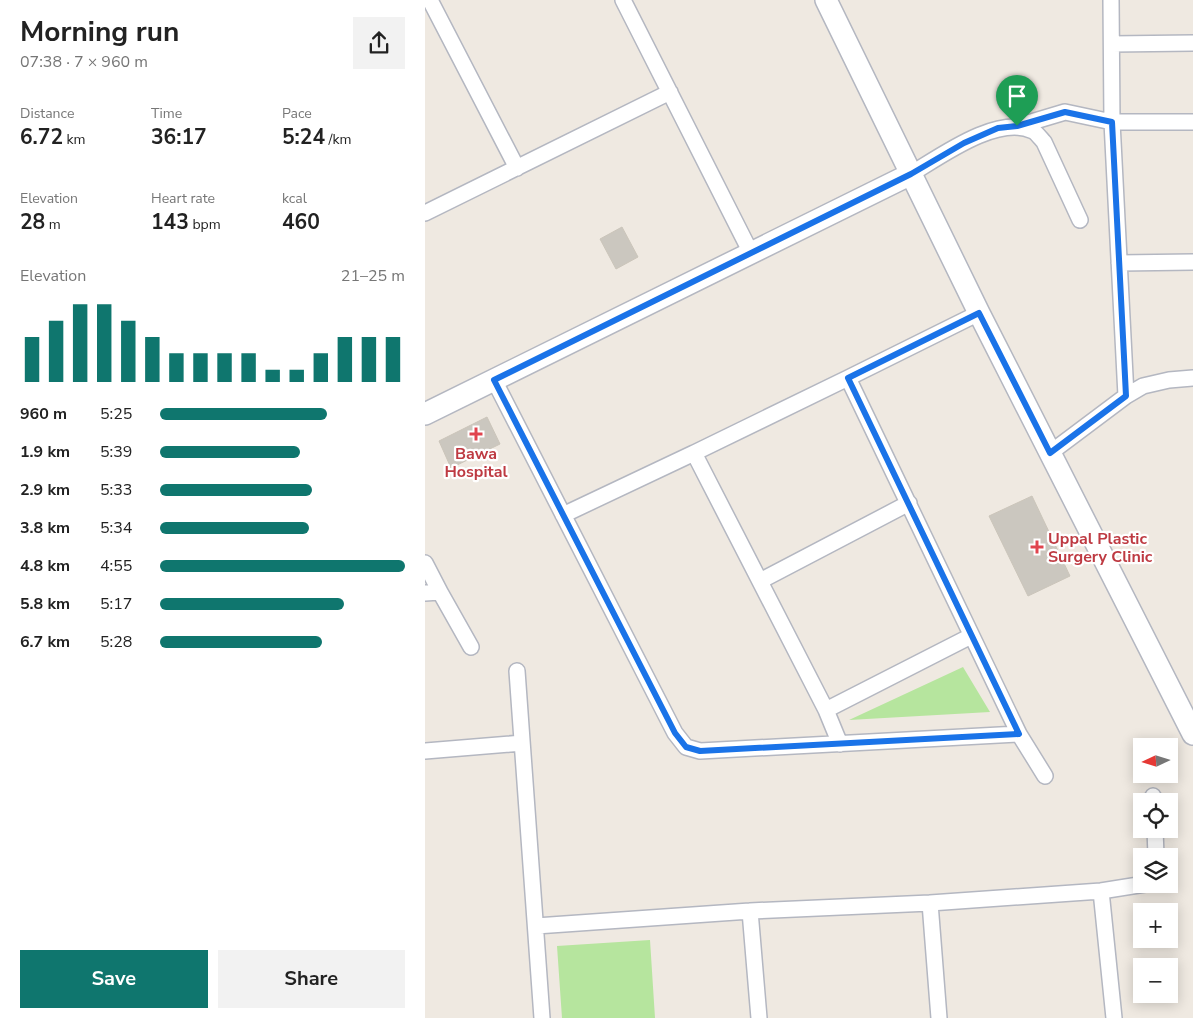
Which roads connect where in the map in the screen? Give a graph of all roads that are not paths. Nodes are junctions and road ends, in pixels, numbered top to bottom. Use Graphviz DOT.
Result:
graph roads {
  1 [pos="430,0"];
  2 [pos="623,0"];
  3 [pos="826,0"];
  4 [pos="1111,0"];
  5 [pos="431,18"];
  6 [pos="1193,43"];
  7 [pos="1112,44"];
  8 [pos="670,92"];
  9 [pos="1112,122"];
  10 [pos="1193,122"];
  11 [pos="1017,126"];
  12 [pos="517,168"];
  13 [pos="911,174"];
  14 [pos="425,213"];
  15 [pos="1080,220"];
  16 [pos="751,253"];
  17 [pos="1193,262"];
  18 [pos="1119,263"];
  19 [pos="979,313"];
  20 [pos="848,378"];
  21 [pos="1193,378"];
  22 [pos="494,380"];
  23 [pos="1126,396"];
  24 [pos="425,414"];
  25 [pos="694,453"];
  26 [pos="1050,453"];
  27 [pos="909,503"];
  28 [pos="563,515"];
  29 [pos="425,563"];
  30 [pos="760,581"];
  31 [pos="432,592"];
  32 [pos="971,636"];
  33 [pos="471,646"];
  34 [pos="517,671"];
  35 [pos="826,710"];
  36 [pos="1019,734"];
  37 [pos="1193,734"];
  38 [pos="523,742"];
  39 [pos="841,744"];
  40 [pos="425,751"];
  41 [pos="1045,776"];
  42 [pos="1133,886"];
  43 [pos="1101,891"];
  44 [pos="930,903"];
  45 [pos="750,911"];
  46 [pos="536,926"];
  47 [pos="542,1018"];
  48 [pos="759,1018"];
  49 [pos="939,1018"];
  50 [pos="1114,1018"];
  1 -- 5 [label="street"];
  2 -- 8 [label="street"];
  3 -- 13 [label="street"];
  4 -- 7 [label="street"];
  5 -- 12 [label="street"];
  6 -- 7 [label="street"];
  7 -- 9 [label="street"];
  8 -- 12 [label="street"];
  8 -- 16 [label="street"];
  9 -- 10 [label="street"];
  9 -- 11 [label="street"];
  9 -- 18 [label="street"];
  11 -- 13 [label="street"];
  11 -- 15 [label="street"];
  12 -- 14 [label="street"];
  13 -- 16 [label="street"];
  13 -- 19 [label="street"];
  16 -- 22 [label="street"];
  17 -- 18 [label="street"];
  18 -- 23 [label="street"];
  19 -- 20 [label="street"];
  19 -- 26 [label="street"];
  20 -- 25 [label="street"];
  20 -- 27 [label="street"];
  21 -- 23 [label="street"];
  22 -- 24 [label="street"];
  22 -- 28 [label="street"];
  23 -- 26 [label="street"];
  25 -- 28 [label="street"];
  25 -- 30 [label="street"];
  26 -- 37 [label="street"];
  27 -- 30 [label="street"];
  27 -- 32 [label="street"];
  28 -- 39 [label="street"];
  29 -- 31 [label="street"];
  30 -- 35 [label="street"];
  31 -- 33 [label="street"];
  32 -- 35 [label="street"];
  32 -- 36 [label="street"];
  34 -- 38 [label="street"];
  35 -- 39 [label="street"];
  36 -- 39 [label="street"];
  36 -- 41 [label="street"];
  38 -- 40 [label="street"];
  38 -- 46 [label="street"];
  42 -- 43 [label="street"];
  43 -- 44 [label="street"];
  43 -- 50 [label="street"];
  44 -- 45 [label="street"];
  44 -- 49 [label="street"];
  45 -- 46 [label="street"];
  45 -- 48 [label="street"];
  46 -- 47 [label="street"];
}
